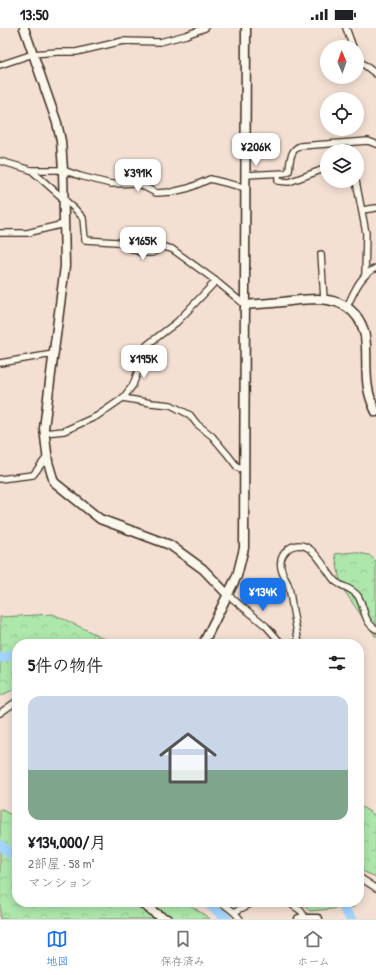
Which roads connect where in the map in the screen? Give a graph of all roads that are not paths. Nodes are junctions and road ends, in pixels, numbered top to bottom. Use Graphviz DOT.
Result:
graph roads {
  1 [pos="24,28"];
  2 [pos="205,28"];
  3 [pos="246,28"];
  4 [pos="346,28"];
  5 [pos="350,40"];
  6 [pos="33,54"];
  7 [pos="0,65"];
  8 [pos="364,65"];
  9 [pos="376,74"];
  10 [pos="376,144"];
  11 [pos="0,161"];
  12 [pos="31,170"];
  13 [pos="63,170"];
  14 [pos="320,171"];
  15 [pos="278,174"];
  16 [pos="246,175"];
  17 [pos="246,188"];
  18 [pos="357,188"];
  19 [pos="63,198"];
  20 [pos="376,208"];
  21 [pos="362,210"];
  22 [pos="64,224"];
  23 [pos="0,234"];
  24 [pos="322,254"];
  25 [pos="376,268"];
  26 [pos="365,275"];
  27 [pos="216,282"];
  28 [pos="324,299"];
  29 [pos="244,305"];
  30 [pos="347,307"];
  31 [pos="53,354"];
  32 [pos="0,363"];
  33 [pos="122,398"];
  34 [pos="376,412"];
  35 [pos="44,433"];
  36 [pos="47,457"];
  37 [pos="244,470"];
  38 [pos="0,479"];
  39 [pos="228,595"];
  40 [pos="376,629"];
  41 [pos="206,639"];
  42 [pos="278,639"];
  43 [pos="298,639"];
  44 [pos="12,705"];
  45 [pos="0,713"];
  46 [pos="364,880"];
  47 [pos="376,888"];
  48 [pos="147,907"];
  49 [pos="228,907"];
  50 [pos="244,907"];
  51 [pos="296,907"];
  52 [pos="234,912"];
  53 [pos="167,919"];
  54 [pos="240,919"];
  55 [pos="299,919"];
  56 [pos="306,919"];
  57 [pos="318,919"];
  1 -- 6 [label="street"];
  2 -- 6 [label="street"];
  3 -- 16 [label="street"];
  4 -- 5 [label="street"];
  6 -- 7 [label="street"];
  6 -- 13 [label="street"];
  8 -- 9 [label="street"];
  10 -- 15 [label="street"];
  11 -- 12 [label="street"];
  12 -- 13 [label="street"];
  12 -- 19 [label="street"];
  13 -- 17 [label="street"];
  13 -- 19 [label="street"];
  14 -- 15 [label="street"];
  15 -- 16 [label="street"];
  16 -- 17 [label="street"];
  17 -- 29 [label="street"];
  18 -- 21 [label="street"];
  19 -- 22 [label="street"];
  19 -- 27 [label="street"];
  20 -- 21 [label="street"];
  21 -- 26 [label="street"];
  22 -- 23 [label="street"];
  22 -- 31 [label="street"];
  24 -- 28 [label="street"];
  25 -- 26 [label="street"];
  26 -- 30 [label="street"];
  27 -- 29 [label="street"];
  27 -- 33 [label="street"];
  28 -- 29 [label="street"];
  28 -- 30 [label="street"];
  29 -- 37 [label="street"];
  30 -- 34 [label="street"];
  31 -- 32 [label="street"];
  31 -- 35 [label="street"];
  33 -- 35 [label="street"];
  33 -- 37 [label="street"];
  35 -- 36 [label="street"];
  36 -- 38 [label="street"];
  36 -- 39 [label="street"];
  37 -- 39 [label="street"];
  39 -- 41 [label="street"];
  39 -- 42 [label="street"];
  40 -- 43 [label="street"];
  44 -- 45 [label="street"];
  46 -- 47 [label="street"];
  48 -- 53 [label="street"];
  49 -- 52 [label="street"];
  50 -- 52 [label="street"];
  51 -- 56 [label="street"];
  52 -- 54 [label="street"];
  55 -- 56 [label="street"];
  56 -- 57 [label="street"];
}
